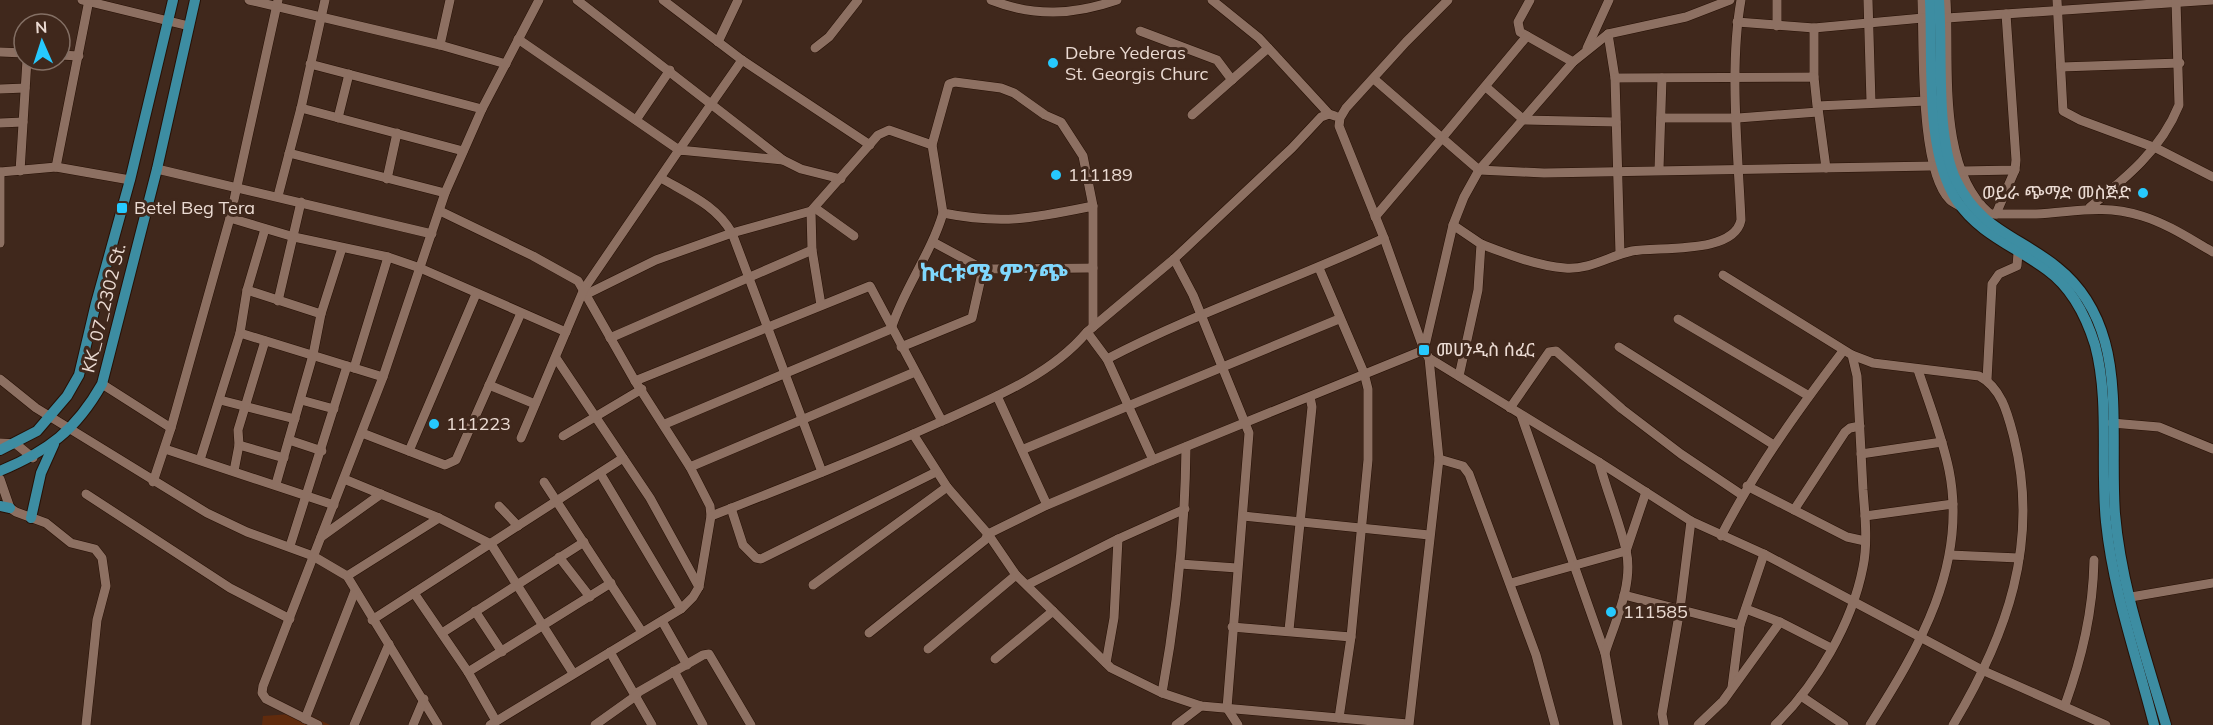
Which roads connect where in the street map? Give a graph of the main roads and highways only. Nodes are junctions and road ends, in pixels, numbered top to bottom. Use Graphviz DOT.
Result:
graph roads {
  1 [pos="173,0"];
  2 [pos="195,0"];
  3 [pos="1930,0"];
  4 [pos="1939,0"];
  5 [pos="55,442"];
  6 [pos="0,450"];
  7 [pos="0,471"];
  8 [pos="31,518"];
  9 [pos="2154,725"];
  10 [pos="2166,725"];
  1 -- 6 [label="main road, KK_07_2302 St."];
  2 -- 5 [label="main road, KK_07_2302 St."];
  3 -- 9 [label="main road"];
  4 -- 10 [label="main road"];
  5 -- 7 [label="main road, KK_07_2302 St."];
  5 -- 8 [label="main road"];
}
